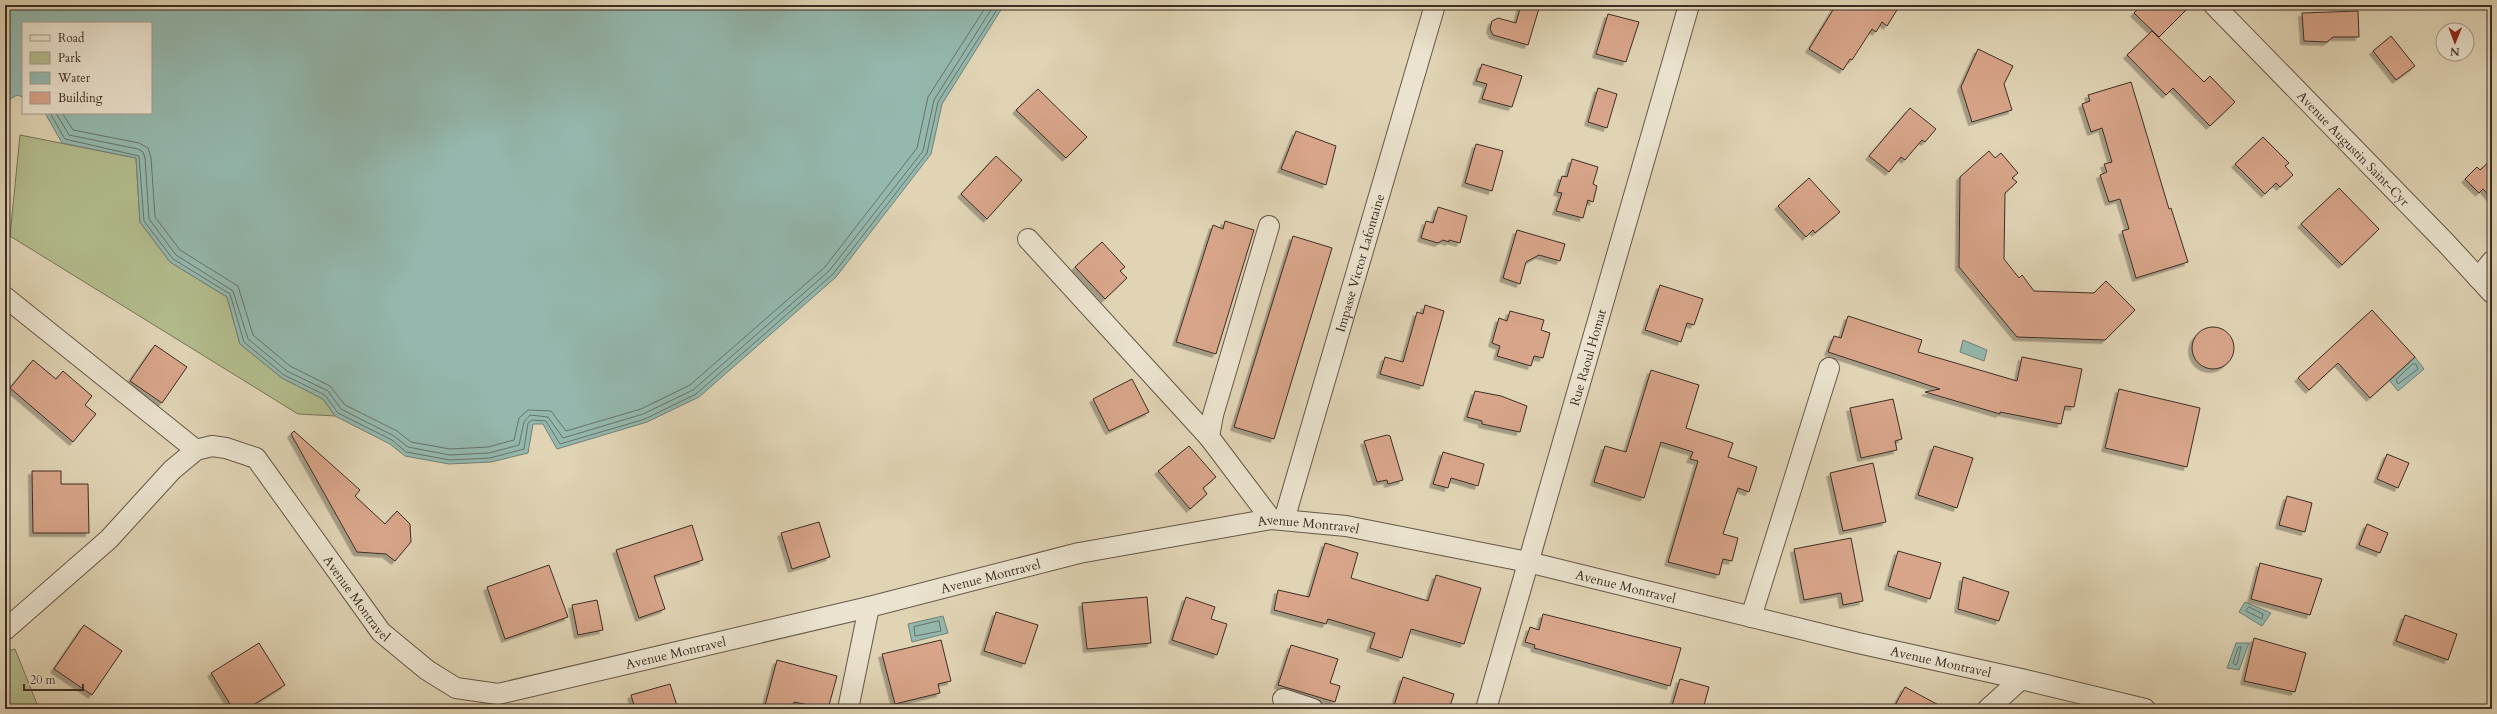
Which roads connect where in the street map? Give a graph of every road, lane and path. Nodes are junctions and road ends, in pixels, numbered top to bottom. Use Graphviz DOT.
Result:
graph roads {
  1 [pos="1435,5"];
  2 [pos="1689,5"];
  3 [pos="2214,5"];
  4 [pos="1269,226"];
  5 [pos="1028,239"];
  6 [pos="2492,261"];
  7 [pos="2478,278"];
  8 [pos="2492,293"];
  9 [pos="5,297"];
  10 [pos="1829,368"];
  11 [pos="1209,437"];
  12 [pos="196,450"];
  13 [pos="1278,520"];
  14 [pos="1528,562"];
  15 [pos="869,607"];
  16 [pos="1751,617"];
  17 [pos="5,630"];
  18 [pos="2021,679"];
  19 [pos="1283,699"];
  20 [pos="500,702"];
  21 [pos="848,709"];
  22 [pos="1313,709"];
  23 [pos="1486,709"];
  24 [pos="1988,709"];
  25 [pos="2145,709"];
  1 -- 13 [label="street, Impasse Victor Lafontaine"];
  2 -- 14 [label="street, Rue Raoul Homat"];
  3 -- 7 [label="street, Avenue Augustin Saint-Cyr"];
  4 -- 11 [label="street"];
  5 -- 11 [label="street"];
  6 -- 7 [label="street"];
  7 -- 8 [label="street, Avenue Augustin Saint-Cyr"];
  9 -- 12 [label="street"];
  10 -- 16 [label="street"];
  11 -- 13 [label="street"];
  12 -- 17 [label="street, Avenue Montravel"];
  12 -- 20 [label="street, Avenue Montravel"];
  13 -- 14 [label="street, Avenue Montravel"];
  13 -- 15 [label="street, Avenue Montravel"];
  14 -- 16 [label="street, Avenue Montravel"];
  14 -- 23 [label="street, Rue Raoul Homat"];
  15 -- 20 [label="street, Avenue Montravel"];
  15 -- 21 [label="street"];
  16 -- 18 [label="street, Avenue Montravel"];
  18 -- 24 [label="street"];
  18 -- 25 [label="street, Avenue Montravel"];
  19 -- 22 [label="street"];
}
